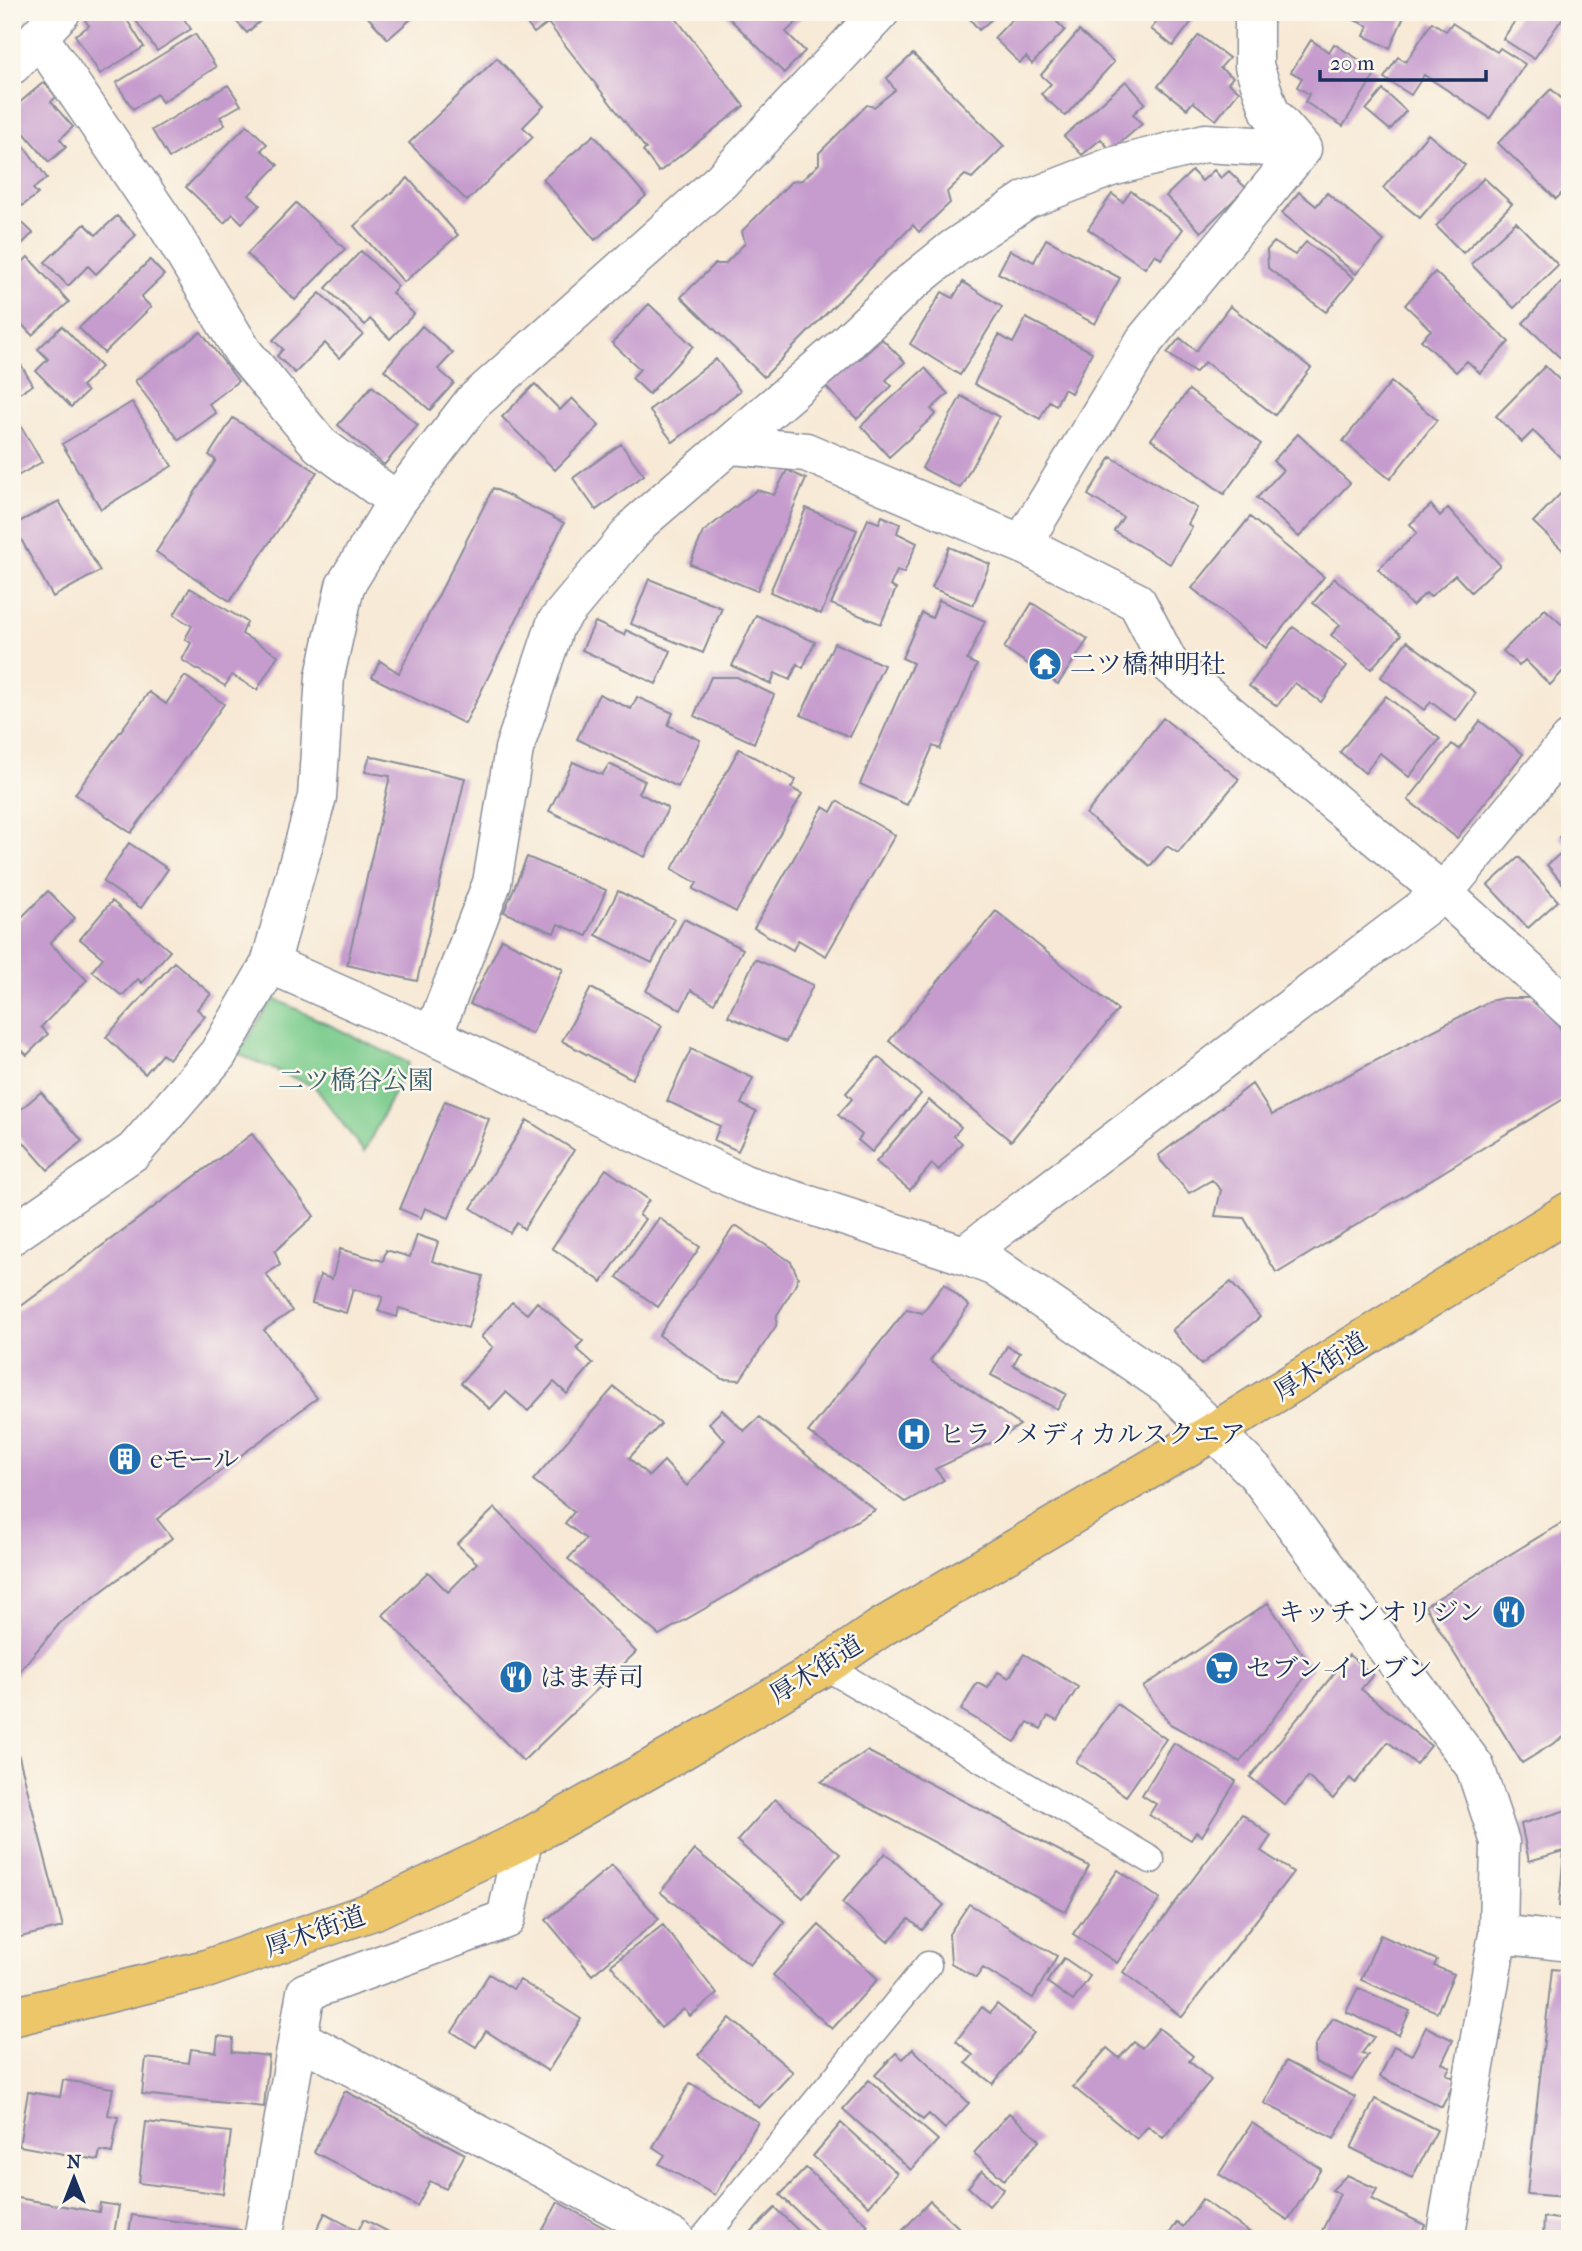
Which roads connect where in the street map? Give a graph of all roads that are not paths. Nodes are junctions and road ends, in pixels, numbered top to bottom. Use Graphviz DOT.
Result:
graph roads {
  1 [pos="880,12"];
  2 [pos="1254,12"];
  3 [pos="50,24"];
  4 [pos="12,65"];
  5 [pos="1302,149"];
  6 [pos="732,444"];
  7 [pos="397,501"];
  8 [pos="1022,544"];
  9 [pos="1570,740"];
  10 [pos="1443,893"];
  11 [pos="270,964"];
  12 [pos="1570,1009"];
  13 [pos="433,1036"];
  14 [pos="1570,1211"];
  15 [pos="12,1235"];
  16 [pos="964,1255"];
  17 [pos="1215,1431"];
  18 [pos="825,1666"];
  19 [pos="523,1840"];
  20 [pos="1152,1860"];
  21 [pos="1498,1934"];
  22 [pos="1570,1942"];
  23 [pos="928,1965"];
  24 [pos="12,2017"];
  25 [pos="298,2038"];
  26 [pos="263,2239"];
  27 [pos="674,2239"];
  28 [pos="703,2239"];
  29 [pos="1445,2239"];
  1 -- 7 [label="street"];
  2 -- 5 [label="street"];
  3 -- 4 [label="street"];
  3 -- 7 [label="street"];
  5 -- 6 [label="street"];
  5 -- 8 [label="street"];
  6 -- 8 [label="street"];
  6 -- 13 [label="street"];
  7 -- 11 [label="street"];
  8 -- 10 [label="street"];
  9 -- 10 [label="street"];
  10 -- 12 [label="street"];
  10 -- 16 [label="street"];
  11 -- 13 [label="street"];
  11 -- 15 [label="street"];
  13 -- 16 [label="street"];
  14 -- 17 [label="main road, 厚木街道"];
  16 -- 17 [label="street"];
  17 -- 18 [label="main road, 厚木街道"];
  17 -- 21 [label="street"];
  18 -- 19 [label="main road, 厚木街道"];
  18 -- 20 [label="lane"];
  19 -- 24 [label="main road, 厚木街道"];
  19 -- 25 [label="street"];
  21 -- 22 [label="street"];
  21 -- 29 [label="street"];
  23 -- 28 [label="lane"];
  25 -- 26 [label="street"];
  25 -- 27 [label="street"];
}
